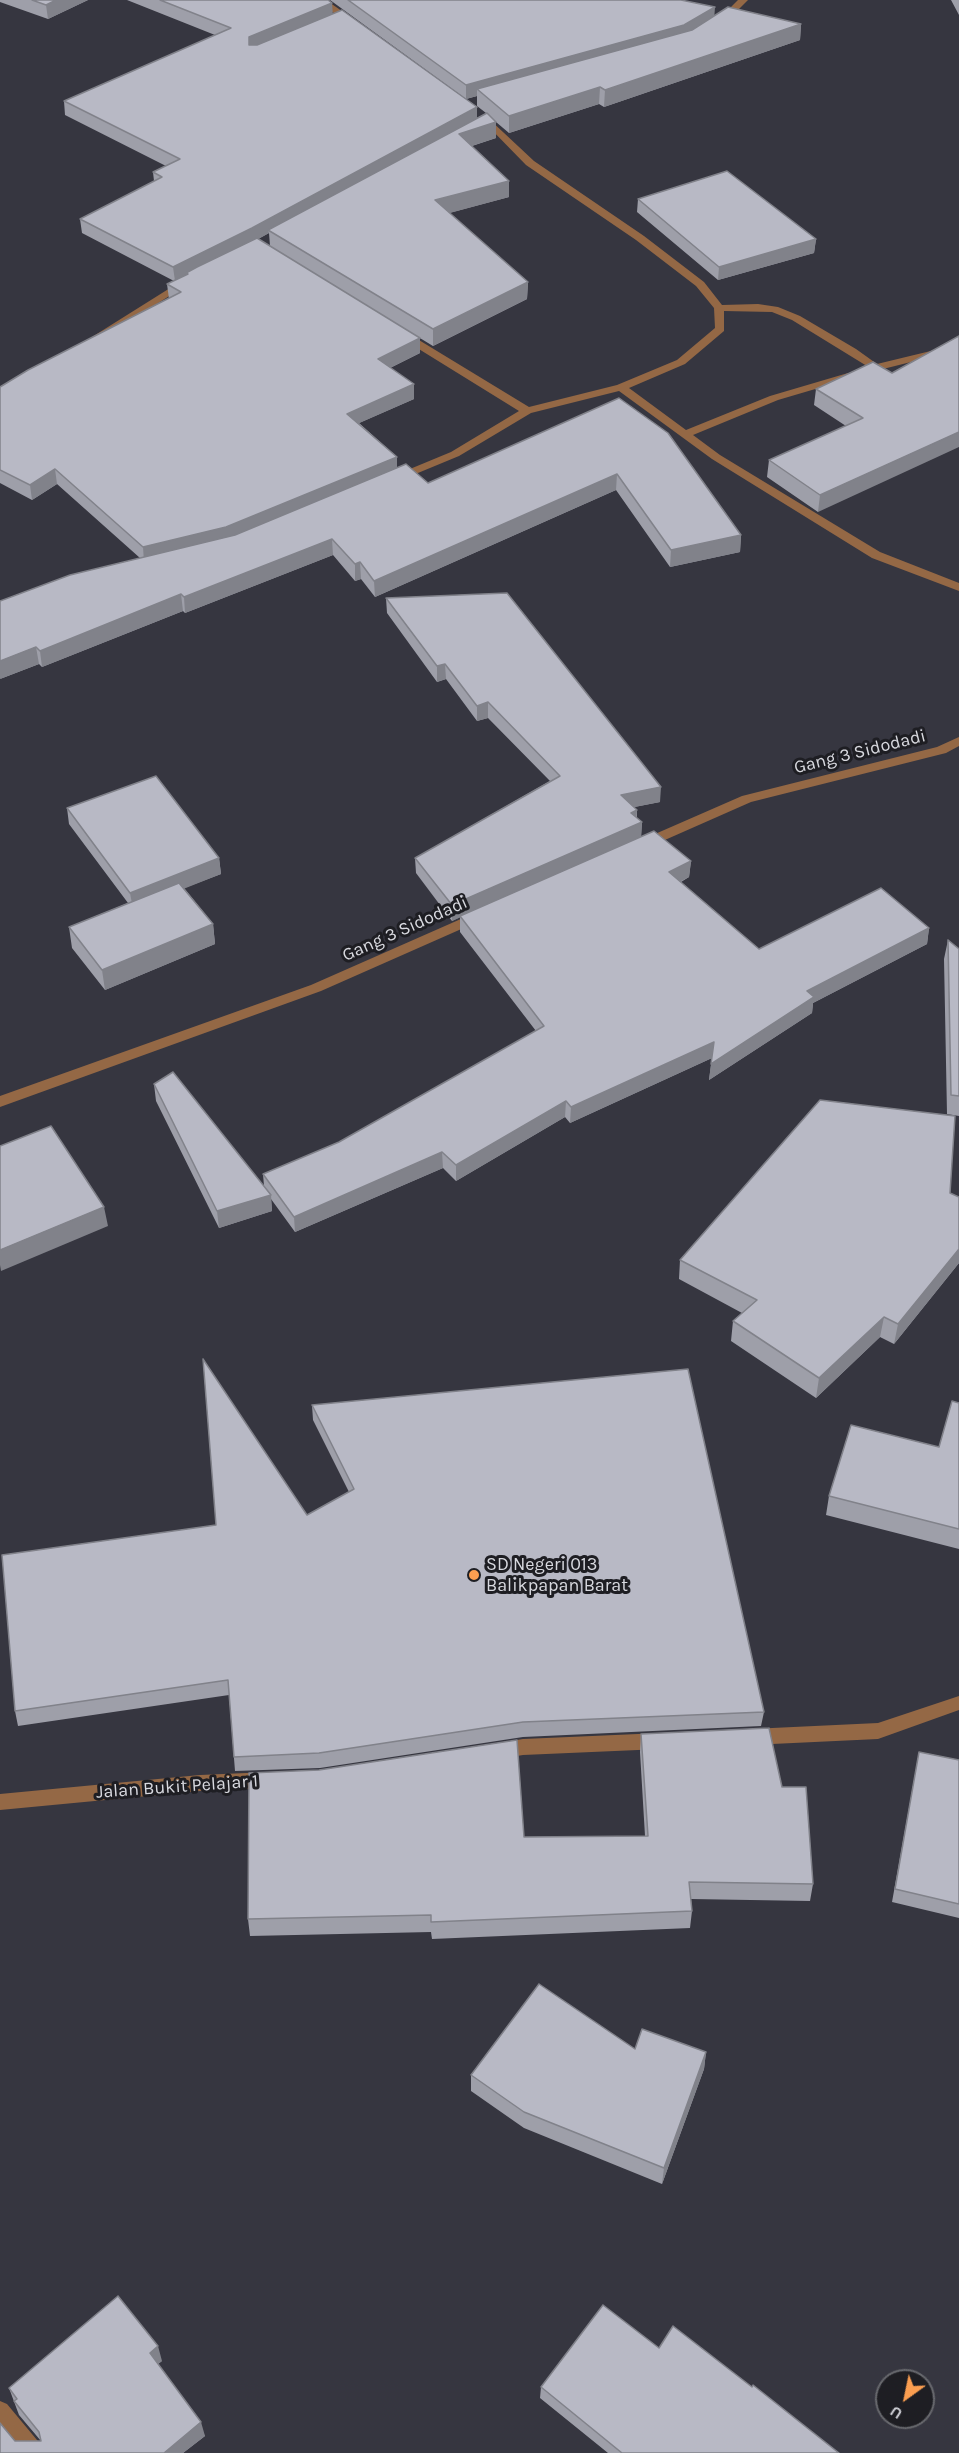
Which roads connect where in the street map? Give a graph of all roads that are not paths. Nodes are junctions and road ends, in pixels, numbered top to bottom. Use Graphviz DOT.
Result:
graph roads {
  1 [pos="320,0"];
  2 [pos="743,0"];
  3 [pos="717,26"];
  4 [pos="364,30"];
  5 [pos="478,127"];
  6 [pos="193,277"];
  7 [pos="719,308"];
  8 [pos="398,332"];
  9 [pos="92,340"];
  10 [pos="959,344"];
  11 [pos="875,368"];
  12 [pos="621,387"];
  13 [pos="527,411"];
  14 [pos="686,435"];
  15 [pos="381,485"];
  16 [pos="959,587"];
  17 [pos="959,741"];
  18 [pos="628,851"];
  19 [pos="488,912"];
  20 [pos="0,1102"];
  21 [pos="959,1703"];
  22 [pos="736,1737"];
  23 [pos="677,1740"];
  24 [pos="478,1754"];
  25 [pos="284,1780"];
  26 [pos="0,1802"];
  27 [pos="0,2411"];
  28 [pos="35,2453"];
  1 -- 4 [label="street"];
  2 -- 3 [label="street"];
  5 -- 7 [label="street"];
  6 -- 9 [label="street"];
  7 -- 11 [label="street"];
  7 -- 12 [label="street"];
  8 -- 13 [label="street"];
  10 -- 11 [label="street"];
  11 -- 14 [label="street"];
  12 -- 13 [label="street"];
  12 -- 14 [label="street"];
  13 -- 15 [label="street"];
  14 -- 16 [label="street"];
  17 -- 18 [label="street, Gang 3 Sidodadi"];
  19 -- 20 [label="street, Gang 3 Sidodadi"];
  21 -- 22 [label="street"];
  23 -- 24 [label="street"];
  25 -- 26 [label="street, Jalan Bukit Pelajar 1"];
  27 -- 28 [label="street"];
}
